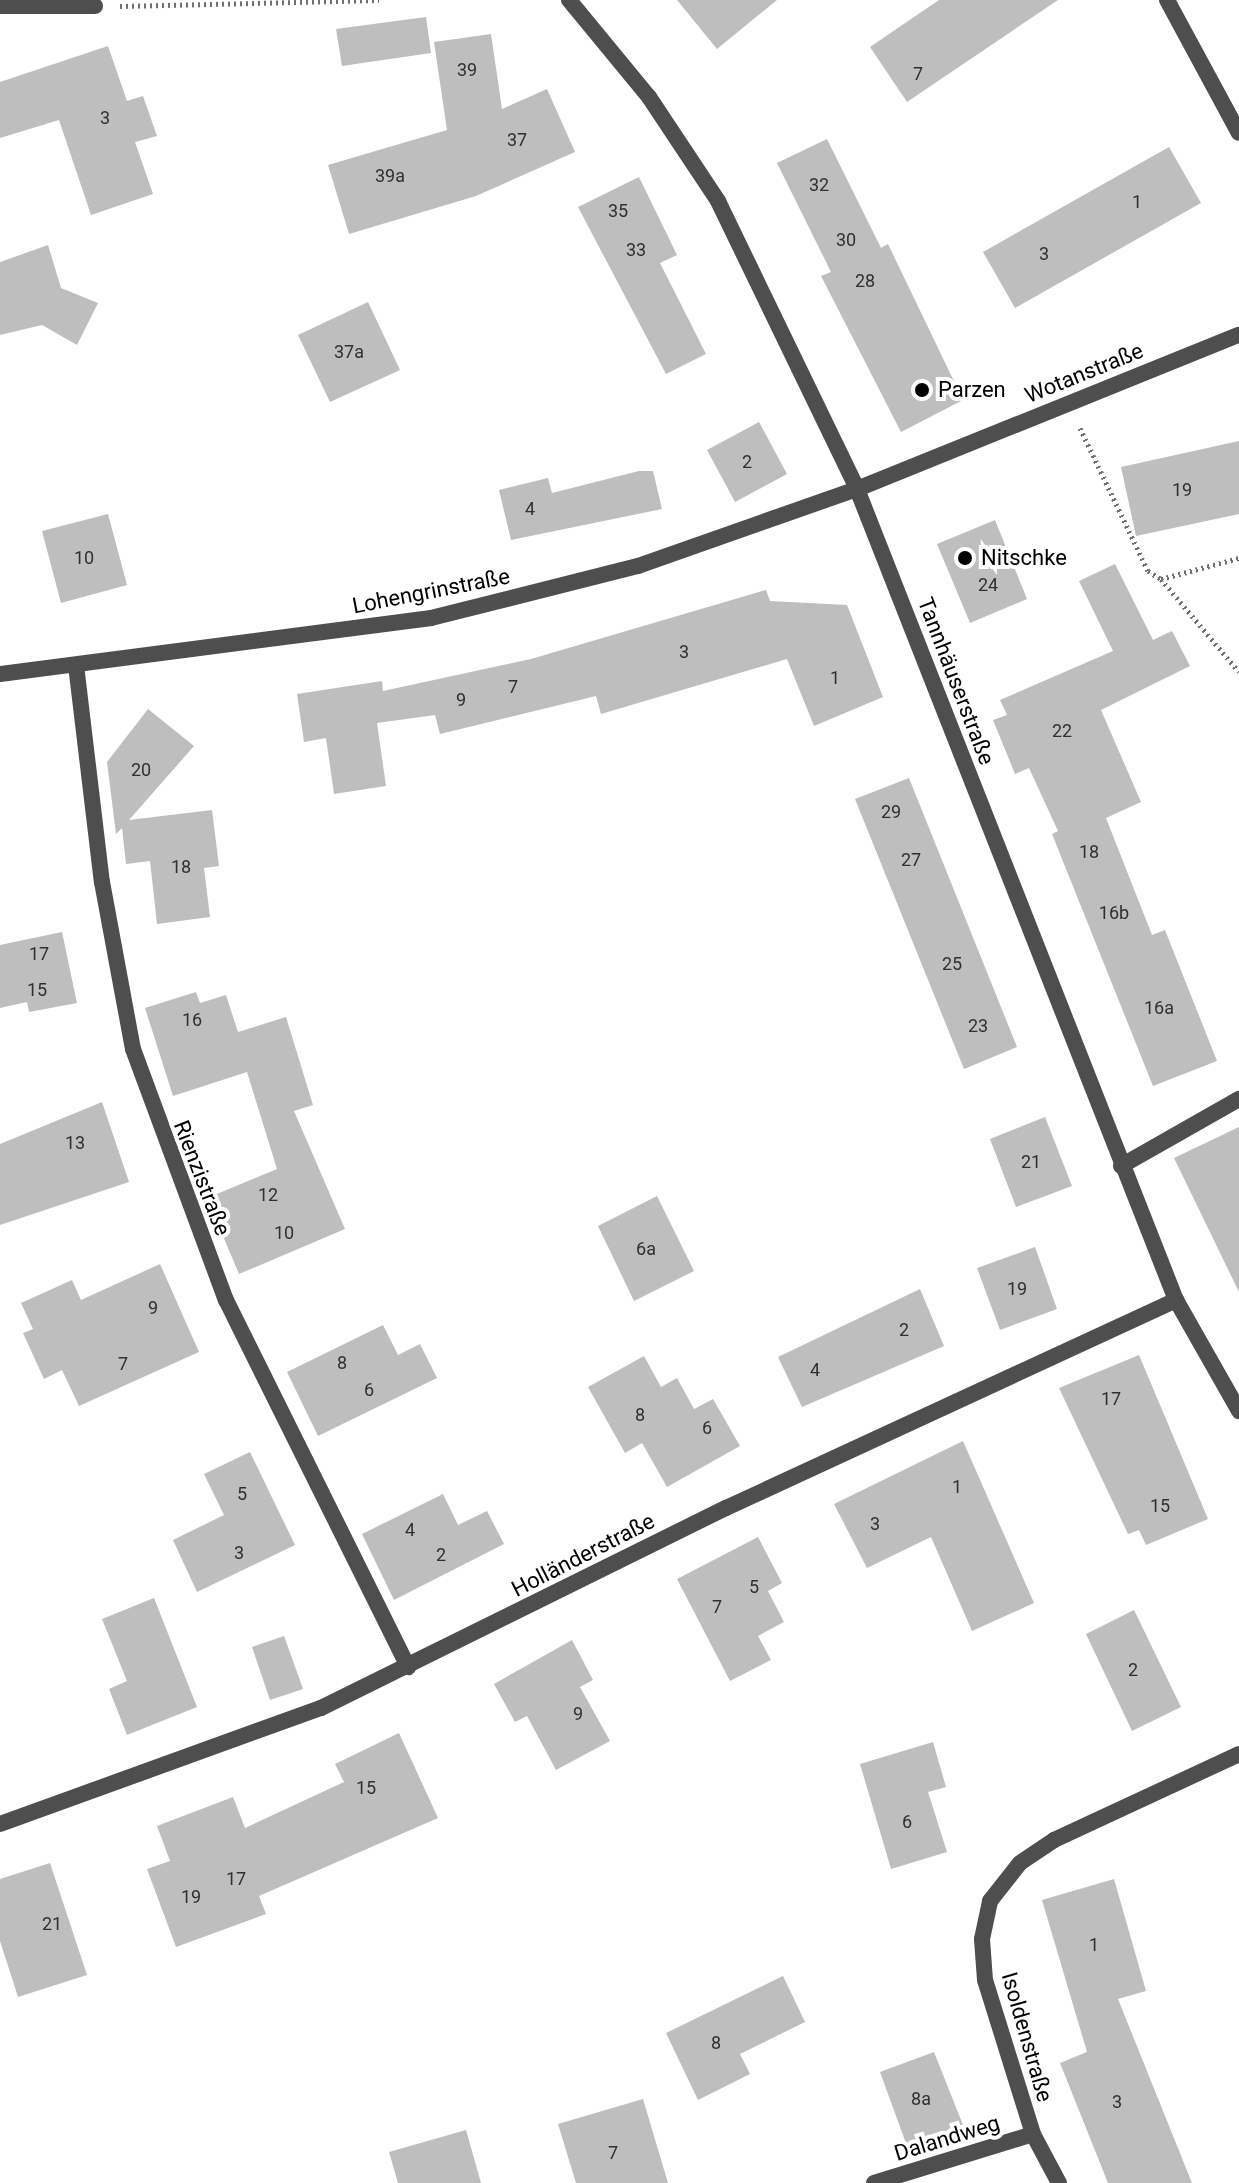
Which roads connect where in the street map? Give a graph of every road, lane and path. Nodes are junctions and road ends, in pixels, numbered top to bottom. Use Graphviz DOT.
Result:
graph roads {
  1 [pos="379,0"];
  2 [pos="569,0"];
  3 [pos="1167,0"];
  4 [pos="0,6"];
  5 [pos="95,6"];
  6 [pos="1239,133"];
  7 [pos="1239,335"];
  8 [pos="1069,403"];
  9 [pos="857,489"];
  10 [pos="1239,558"];
  11 [pos="1161,579"];
  12 [pos="76,665"];
  13 [pos="1239,672"];
  14 [pos="0,674"];
  15 [pos="1239,1099"];
  16 [pos="1121,1166"];
  17 [pos="1176,1300"];
  18 [pos="1239,1411"];
  19 [pos="408,1667"];
  20 [pos="1239,1754"];
  21 [pos="0,1824"];
  22 [pos="1033,2134"];
  23 [pos="874,2183"];
  24 [pos="1059,2183"];
  1 -- 5 [label="path"];
  2 -- 9 [label="street, Tannhäuserstraße"];
  3 -- 6 [label="street"];
  4 -- 5 [label="street"];
  7 -- 8 [label="street, Wotanstraße"];
  8 -- 9 [label="street, Wotanstraße"];
  8 -- 11 [label="path"];
  9 -- 12 [label="street, Lohengrinstraße"];
  9 -- 16 [label="street, Tannhäuserstraße"];
  10 -- 11 [label="path"];
  11 -- 13 [label="path"];
  12 -- 14 [label="street, Lohengrinstraße"];
  12 -- 19 [label="street, Rienzistraße"];
  15 -- 16 [label="street"];
  16 -- 17 [label="street, Tannhäuserstraße"];
  17 -- 18 [label="street, Tannhäuserstraße"];
  17 -- 19 [label="street, Holländerstraße"];
  19 -- 21 [label="street, Holländerstraße"];
  20 -- 22 [label="street, Isoldenstraße"];
  22 -- 23 [label="street, Dalandweg"];
  22 -- 24 [label="street, Isoldenstraße"];
}
